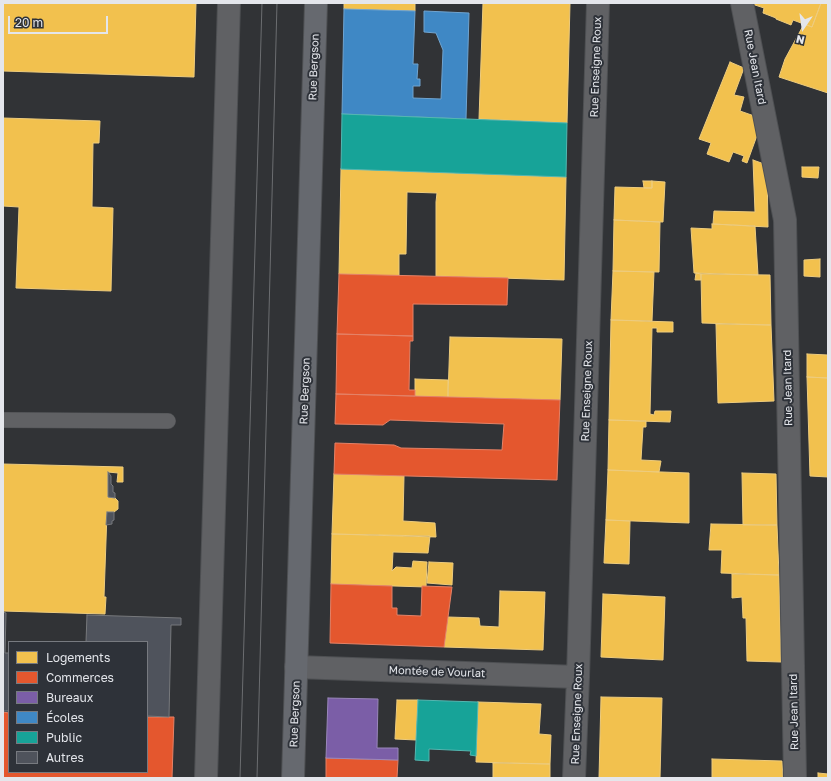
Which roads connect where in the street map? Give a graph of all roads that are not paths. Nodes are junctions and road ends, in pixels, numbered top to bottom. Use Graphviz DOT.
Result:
graph roads {
  1 [pos="229,3"];
  2 [pos="316,3"];
  3 [pos="598,3"];
  4 [pos="742,3"];
  5 [pos="3,420"];
  6 [pos="168,421"];
  7 [pos="296,667"];
  8 [pos="578,677"];
  9 [pos="206,778"];
  10 [pos="293,778"];
  11 [pos="574,778"];
  12 [pos="795,778"];
  1 -- 9 [label="street"];
  2 -- 7 [label="main road, Rue Bergson"];
  3 -- 8 [label="street, Rue Enseigne Roux"];
  4 -- 12 [label="street, Rue Jean Itard"];
  5 -- 6 [label="lane"];
  7 -- 8 [label="street, Montée de Vourlat"];
  7 -- 10 [label="main road, Rue Bergson"];
  8 -- 11 [label="street, Rue Enseigne Roux"];
}
